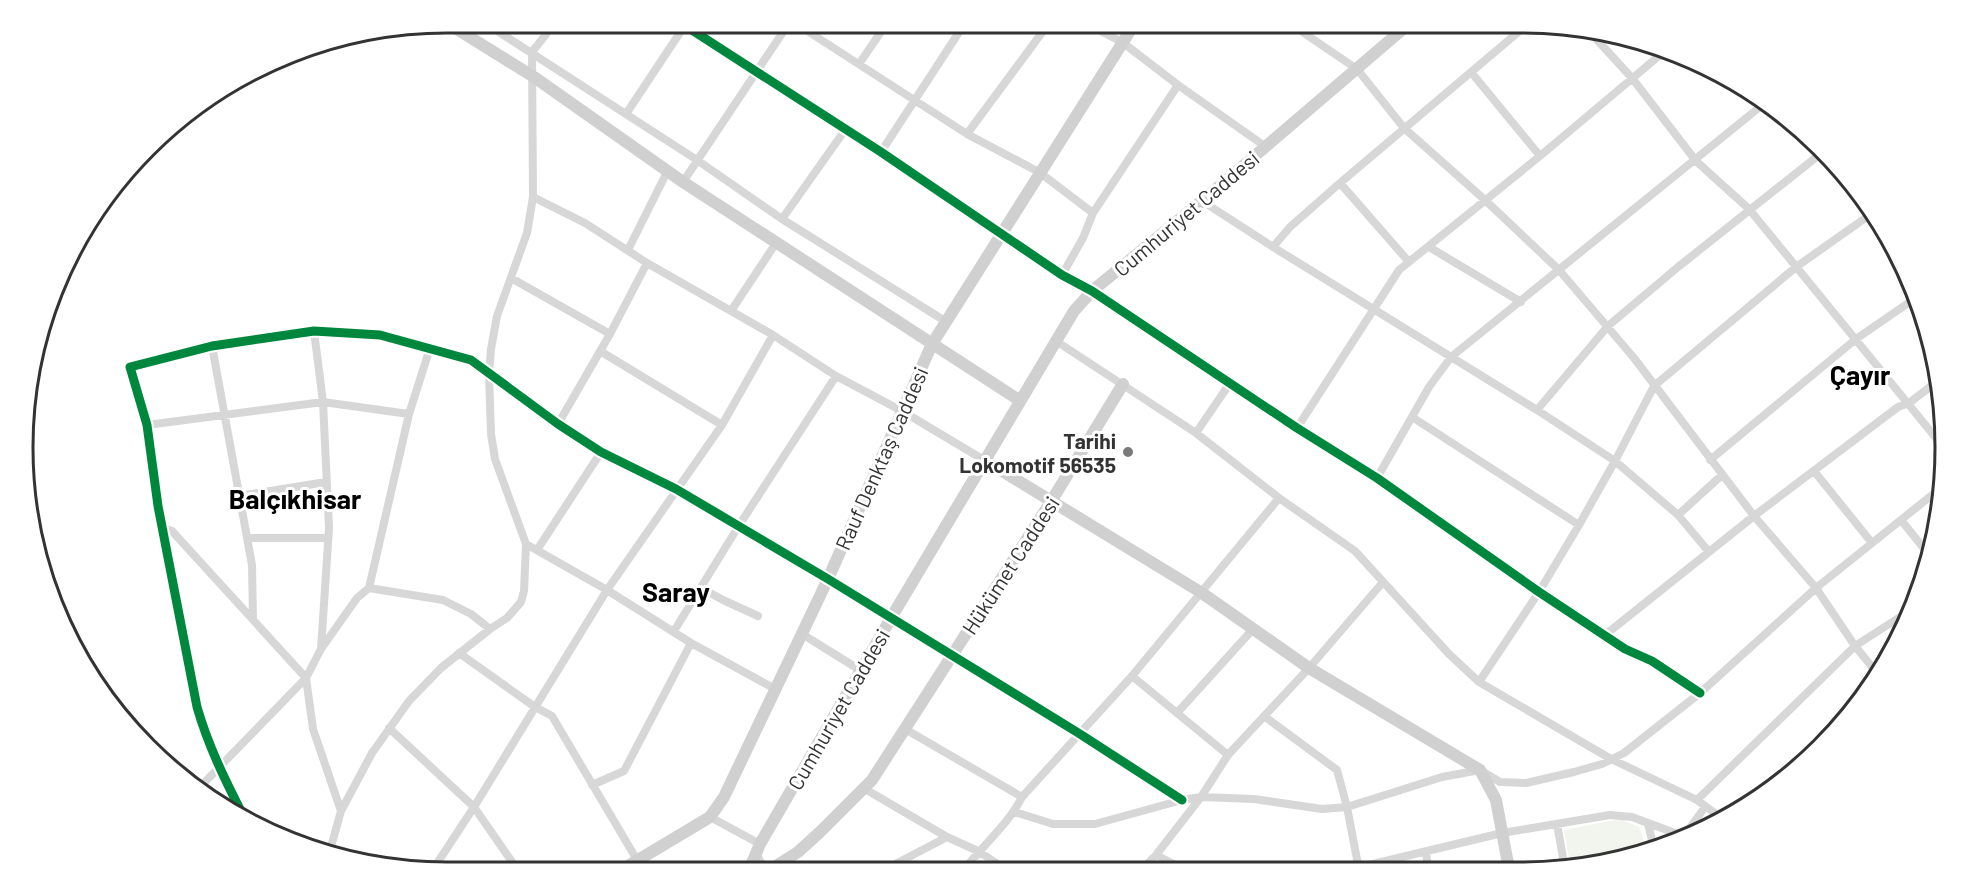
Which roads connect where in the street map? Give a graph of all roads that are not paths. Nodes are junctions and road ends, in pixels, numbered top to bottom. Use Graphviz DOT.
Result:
graph roads {
  1 [pos="464,33"];
  2 [pos="502,33"];
  3 [pos="547,33"];
  4 [pos="677,33"];
  5 [pos="697,33"];
  6 [pos="782,33"];
  7 [pos="812,33"];
  8 [pos="880,33"];
  9 [pos="958,33"];
  10 [pos="1041,33"];
  11 [pos="1105,33"];
  12 [pos="1128,33"];
  13 [pos="1305,33"];
  14 [pos="1398,33"];
  15 [pos="1517,33"];
  16 [pos="1598,40"];
  17 [pos="1122,42"];
  18 [pos="532,52"];
  19 [pos="1658,57"];
  20 [pos="859,64"];
  21 [pos="1357,69"];
  22 [pos="757,72"];
  23 [pos="1471,72"];
  24 [pos="534,77"];
  25 [pos="1632,78"];
  26 [pos="1178,85"];
  27 [pos="914,98"];
  28 [pos="1758,108"];
  29 [pos="626,114"];
  30 [pos="1404,128"];
  31 [pos="845,130"];
  32 [pos="967,134"];
  33 [pos="1266,147"];
  34 [pos="882,152"];
  35 [pos="1540,156"];
  36 [pos="1817,157"];
  37 [pos="697,160"];
  38 [pos="1696,161"];
  39 [pos="668,172"];
  40 [pos="1039,172"];
  41 [pos="683,182"];
  42 [pos="1340,183"];
  43 [pos="533,197"];
  44 [pos="1485,200"];
  45 [pos="1202,201"];
  46 [pos="1749,209"];
  47 [pos="1093,213"];
  48 [pos="1866,218"];
  49 [pos="782,219"];
  50 [pos="1001,234"];
  51 [pos="776,243"];
  52 [pos="1273,247"];
  53 [pos="1429,247"];
  54 [pos="628,250"];
  55 [pos="1409,262"];
  56 [pos="647,263"];
  57 [pos="1796,267"];
  58 [pos="1559,270"];
  59 [pos="1062,275"];
  60 [pos="511,278"];
  61 [pos="1092,291"];
  62 [pos="1521,302"];
  63 [pos="1909,303"];
  64 [pos="1372,308"];
  65 [pos="731,311"];
  66 [pos="945,321"];
  67 [pos="1608,326"];
  68 [pos="314,331"];
  69 [pos="609,334"];
  70 [pos="773,335"];
  71 [pos="1856,339"];
  72 [pos="1056,341"];
  73 [pos="932,344"];
  74 [pos="212,346"];
  75 [pos="430,348"];
  76 [pos="600,351"];
  77 [pos="1451,357"];
  78 [pos="489,374"];
  79 [pos="836,376"];
  80 [pos="1230,383"];
  81 [pos="1123,384"];
  82 [pos="1654,386"];
  83 [pos="1930,387"];
  84 [pos="1019,400"];
  85 [pos="322,402"];
  86 [pos="1909,403"];
  87 [pos="1537,410"];
  88 [pos="902,411"];
  89 [pos="224,414"];
  90 [pos="409,414"];
  91 [pos="1412,417"];
  92 [pos="558,424"];
  93 [pos="147,425"];
  94 [pos="722,425"];
  95 [pos="1297,428"];
  96 [pos="1196,433"];
  97 [pos="1935,436"];
  98 [pos="601,452"];
  99 [pos="984,460"];
  100 [pos="1710,460"];
  101 [pos="1615,461"];
  102 [pos="1814,471"];
  103 [pos="1722,475"];
  104 [pos="1377,478"];
  105 [pos="327,482"];
  106 [pos="676,489"];
  107 [pos="1932,495"];
  108 [pos="239,496"];
  109 [pos="1280,498"];
  110 [pos="1052,500"];
  111 [pos="1678,515"];
  112 [pos="1754,516"];
  113 [pos="1902,520"];
  114 [pos="1579,525"];
  115 [pos="738,527"];
  116 [pos="163,528"];
  117 [pos="247,538"];
  118 [pos="328,538"];
  119 [pos="1872,543"];
  120 [pos="526,544"];
  121 [pos="1923,547"];
  122 [pos="537,550"];
  123 [pos="1709,552"];
  124 [pos="828,579"];
  125 [pos="1383,582"];
  126 [pos="369,588"];
  127 [pos="700,588"];
  128 [pos="1816,588"];
  129 [pos="607,590"];
  130 [pos="1539,592"];
  131 [pos="1202,594"];
  132 [pos="758,616"];
  133 [pos="891,618"];
  134 [pos="253,619"];
  135 [pos="1897,619"];
  136 [pos="490,629"];
  137 [pos="1253,629"];
  138 [pos="674,631"];
  139 [pos="802,634"];
  140 [pos="1605,635"];
  141 [pos="691,643"];
  142 [pos="1855,646"];
  143 [pos="321,649"];
  144 [pos="459,653"];
  145 [pos="953,655"];
  146 [pos="1872,667"];
  147 [pos="1309,668"];
  148 [pos="860,670"];
  149 [pos="1132,676"];
  150 [pos="306,678"];
  151 [pos="1479,682"];
  152 [pos="777,690"];
  153 [pos="1700,693"];
  154 [pos="535,707"];
  155 [pos="1177,713"];
  156 [pos="1263,716"];
  157 [pos="389,728"];
  158 [pos="904,729"];
  159 [pos="1080,734"];
  160 [pos="1228,755"];
  161 [pos="1611,759"];
  162 [pos="219,769"];
  163 [pos="1480,770"];
  164 [pos="204,783"];
  165 [pos="592,785"];
  166 [pos="865,789"];
  167 [pos="1022,797"];
  168 [pos="1201,797"];
  169 [pos="1182,800"];
  170 [pos="1697,800"];
  171 [pos="238,805"];
  172 [pos="474,807"];
  173 [pos="1347,807"];
  174 [pos="1705,807"];
  175 [pos="341,811"];
  176 [pos="1015,812"];
  177 [pos="1714,813"];
  178 [pos="710,817"];
  179 [pos="1557,824"];
  180 [pos="1647,824"];
  181 [pos="1693,824"];
  182 [pos="1502,833"];
  183 [pos="1670,834"];
  184 [pos="947,837"];
  185 [pos="1652,841"];
  186 [pos="331,845"];
  187 [pos="758,849"];
  188 [pos="978,851"];
  189 [pos="1426,852"];
  190 [pos="1156,855"];
  191 [pos="1563,859"];
  192 [pos="637,861"];
  193 [pos="438,862"];
  194 [pos="512,862"];
  195 [pos="752,862"];
  196 [pos="761,862"];
  197 [pos="786,862"];
  198 [pos="904,862"];
  199 [pos="970,862"];
  200 [pos="994,862"];
  201 [pos="1149,862"];
  202 [pos="1170,862"];
  203 [pos="1358,862"];
  204 [pos="1387,862"];
  205 [pos="1427,862"];
  206 [pos="1508,862"];
  1 -- 24 [label="street"];
  2 -- 18 [label="street"];
  3 -- 18 [label="street"];
  4 -- 29 [label="street"];
  5 -- 22 [label="street"];
  6 -- 22 [label="street"];
  7 -- 20 [label="street"];
  8 -- 20 [label="street"];
  9 -- 27 [label="street"];
  10 -- 32 [label="street"];
  11 -- 17 [label="street"];
  12 -- 17 [label="street, Rauf Denktaş Caddesi"];
  13 -- 21 [label="street"];
  14 -- 21 [label="street, Cumhuriyet Caddesi"];
  15 -- 23 [label="street"];
  16 -- 25 [label="street"];
  17 -- 26 [label="street"];
  17 -- 40 [label="street, Rauf Denktaş Caddesi"];
  18 -- 24 [label="street"];
  18 -- 29 [label="street"];
  19 -- 25 [label="street"];
  20 -- 27 [label="street"];
  21 -- 30 [label="street"];
  21 -- 33 [label="street, Cumhuriyet Caddesi"];
  22 -- 31 [label="street"];
  22 -- 37 [label="street"];
  23 -- 30 [label="street"];
  23 -- 35 [label="street"];
  24 -- 39 [label="street"];
  24 -- 43 [label="street"];
  25 -- 35 [label="street"];
  25 -- 38 [label="street"];
  26 -- 33 [label="street"];
  26 -- 47 [label="street"];
  27 -- 32 [label="street"];
  27 -- 34 [label="street"];
  28 -- 38 [label="street"];
  29 -- 37 [label="street"];
  30 -- 42 [label="street"];
  30 -- 44 [label="street"];
  31 -- 34 [label="street"];
  31 -- 49 [label="street"];
  32 -- 40 [label="street"];
  33 -- 45 [label="street, Cumhuriyet Caddesi"];
  34 -- 50 [label="street"];
  35 -- 44 [label="street"];
  36 -- 46 [label="street"];
  37 -- 41 [label="street"];
  37 -- 49 [label="street"];
  38 -- 46 [label="street"];
  38 -- 58 [label="street"];
  39 -- 41 [label="street"];
  39 -- 54 [label="street"];
  40 -- 47 [label="street"];
  40 -- 50 [label="street, Rauf Denktaş Caddesi"];
  41 -- 51 [label="street"];
  42 -- 52 [label="street"];
  42 -- 55 [label="street"];
  43 -- 54 [label="street"];
  43 -- 60 [label="street"];
  44 -- 53 [label="street"];
  44 -- 58 [label="street"];
  45 -- 52 [label="street"];
  45 -- 61 [label="street, Cumhuriyet Caddesi"];
  46 -- 57 [label="street"];
  46 -- 67 [label="street"];
  47 -- 59 [label="street"];
  48 -- 57 [label="street"];
  49 -- 66 [label="street"];
  50 -- 59 [label="street"];
  50 -- 66 [label="street, Rauf Denktaş Caddesi"];
  51 -- 65 [label="street"];
  51 -- 73 [label="street"];
  52 -- 64 [label="street"];
  53 -- 55 [label="street"];
  53 -- 62 [label="street"];
  54 -- 56 [label="street"];
  55 -- 64 [label="street"];
  56 -- 65 [label="street"];
  56 -- 69 [label="street"];
  57 -- 71 [label="street"];
  57 -- 82 [label="street"];
  58 -- 62 [label="street"];
  58 -- 67 [label="street"];
  59 -- 61 [label="street"];
  60 -- 69 [label="street"];
  60 -- 78 [label="street"];
  61 -- 72 [label="street, Cumhuriyet Caddesi"];
  61 -- 80 [label="street"];
  62 -- 77 [label="street"];
  63 -- 71 [label="street"];
  64 -- 77 [label="street"];
  64 -- 95 [label="street"];
  65 -- 70 [label="street"];
  66 -- 73 [label="street, Rauf Denktaş Caddesi"];
  67 -- 82 [label="street"];
  67 -- 87 [label="street"];
  68 -- 74 [label="street"];
  68 -- 75 [label="street"];
  68 -- 85 [label="street"];
  69 -- 76 [label="street"];
  70 -- 79 [label="street"];
  70 -- 94 [label="street"];
  71 -- 86 [label="street"];
  71 -- 100 [label="street"];
  72 -- 81 [label="street"];
  72 -- 84 [label="street, Cumhuriyet Caddesi"];
  73 -- 84 [label="street"];
  73 -- 88 [label="street, Rauf Denktaş Caddesi"];
  74 -- 89 [label="street"];
  74 -- 93 [label="street"];
  75 -- 78 [label="street"];
  75 -- 90 [label="street"];
  76 -- 92 [label="street"];
  76 -- 94 [label="street"];
  77 -- 87 [label="street"];
  77 -- 91 [label="street"];
  78 -- 92 [label="street"];
  78 -- 120 [label="street"];
  79 -- 88 [label="street"];
  79 -- 115 [label="street"];
  80 -- 95 [label="street"];
  80 -- 96 [label="street"];
  81 -- 96 [label="street"];
  81 -- 110 [label="street, Hükümet Caddesi"];
  82 -- 100 [label="street"];
  82 -- 101 [label="street"];
  83 -- 86 [label="street"];
  84 -- 99 [label="street, Cumhuriyet Caddesi"];
  85 -- 89 [label="street"];
  85 -- 90 [label="street"];
  85 -- 105 [label="street"];
  86 -- 97 [label="street"];
  86 -- 102 [label="street"];
  87 -- 101 [label="street"];
  88 -- 99 [label="street"];
  88 -- 124 [label="street, Rauf Denktaş Caddesi"];
  89 -- 93 [label="street"];
  89 -- 108 [label="street"];
  90 -- 126 [label="street"];
  91 -- 104 [label="street"];
  91 -- 114 [label="street"];
  92 -- 98 [label="street"];
  93 -- 116 [label="street"];
  94 -- 106 [label="street"];
  95 -- 104 [label="street"];
  96 -- 109 [label="street"];
  98 -- 106 [label="street"];
  98 -- 122 [label="street"];
  99 -- 110 [label="street"];
  99 -- 133 [label="street, Cumhuriyet Caddesi"];
  100 -- 103 [label="street"];
  101 -- 111 [label="street"];
  101 -- 114 [label="street"];
  102 -- 112 [label="street"];
  102 -- 119 [label="street"];
  103 -- 111 [label="street"];
  103 -- 112 [label="street"];
  104 -- 130 [label="street"];
  105 -- 108 [label="street"];
  105 -- 118 [label="street"];
  106 -- 115 [label="street"];
  106 -- 129 [label="street"];
  107 -- 113 [label="street"];
  108 -- 117 [label="street"];
  109 -- 125 [label="street"];
  109 -- 131 [label="street"];
  110 -- 131 [label="street"];
  110 -- 145 [label="street, Hükümet Caddesi"];
  111 -- 123 [label="street"];
  112 -- 123 [label="street"];
  112 -- 128 [label="street"];
  113 -- 119 [label="street"];
  113 -- 121 [label="street"];
  114 -- 130 [label="street"];
  115 -- 124 [label="street"];
  115 -- 127 [label="street"];
  116 -- 134 [label="street"];
  116 -- 162 [label="street"];
  117 -- 118 [label="street"];
  117 -- 134 [label="street"];
  118 -- 143 [label="street"];
  119 -- 128 [label="street"];
  120 -- 122 [label="street"];
  120 -- 136 [label="street"];
  122 -- 129 [label="street"];
  123 -- 140 [label="street"];
  124 -- 133 [label="street"];
  124 -- 139 [label="street, Rauf Denktaş Caddesi"];
  125 -- 147 [label="street"];
  125 -- 151 [label="street"];
  126 -- 136 [label="street"];
  126 -- 143 [label="street"];
  127 -- 132 [label="street"];
  127 -- 138 [label="street"];
  128 -- 142 [label="street"];
  128 -- 153 [label="street"];
  129 -- 138 [label="street"];
  129 -- 154 [label="street"];
  130 -- 140 [label="street"];
  130 -- 151 [label="street"];
  131 -- 137 [label="street"];
  131 -- 149 [label="street"];
  133 -- 145 [label="street"];
  133 -- 148 [label="street, Cumhuriyet Caddesi"];
  134 -- 150 [label="street"];
  135 -- 142 [label="street"];
  136 -- 144 [label="street"];
  137 -- 147 [label="street"];
  137 -- 155 [label="street"];
  138 -- 141 [label="street"];
  139 -- 148 [label="street"];
  139 -- 152 [label="street, Rauf Denktaş Caddesi"];
  140 -- 153 [label="street"];
  141 -- 152 [label="street"];
  141 -- 165 [label="street"];
  142 -- 146 [label="street"];
  142 -- 170 [label="street"];
  143 -- 150 [label="street"];
  144 -- 154 [label="street"];
  144 -- 157 [label="street"];
  145 -- 158 [label="street, Hükümet Caddesi"];
  145 -- 159 [label="street"];
  147 -- 156 [label="street"];
  147 -- 163 [label="street"];
  148 -- 187 [label="street, Cumhuriyet Caddesi"];
  149 -- 155 [label="street"];
  149 -- 159 [label="street"];
  150 -- 162 [label="street"];
  150 -- 175 [label="street"];
  151 -- 161 [label="street"];
  152 -- 178 [label="street, Rauf Denktaş Caddesi"];
  153 -- 161 [label="street"];
  154 -- 165 [label="street"];
  154 -- 172 [label="street"];
  155 -- 160 [label="street"];
  156 -- 160 [label="street"];
  156 -- 173 [label="street"];
  157 -- 172 [label="street"];
  157 -- 175 [label="street"];
  158 -- 166 [label="street, Hükümet Caddesi"];
  158 -- 167 [label="street"];
  159 -- 167 [label="street"];
  159 -- 169 [label="street"];
  160 -- 168 [label="street"];
  161 -- 163 [label="street"];
  161 -- 170 [label="street"];
  162 -- 164 [label="street"];
  162 -- 171 [label="street"];
  163 -- 173 [label="street"];
  163 -- 182 [label="street"];
  165 -- 192 [label="street"];
  166 -- 184 [label="street"];
  166 -- 197 [label="street, Hükümet Caddesi"];
  167 -- 176 [label="street"];
  168 -- 169 [label="street"];
  168 -- 173 [label="street"];
  168 -- 190 [label="street"];
  169 -- 176 [label="street"];
  170 -- 174 [label="street"];
  172 -- 193 [label="street"];
  172 -- 194 [label="street"];
  173 -- 203 [label="street"];
  174 -- 177 [label="street"];
  174 -- 181 [label="street"];
  175 -- 186 [label="street"];
  176 -- 188 [label="street"];
  178 -- 187 [label="street"];
  178 -- 192 [label="street, Rauf Denktaş Caddesi"];
  179 -- 180 [label="street"];
  179 -- 182 [label="street"];
  179 -- 191 [label="street"];
  180 -- 183 [label="street"];
  180 -- 185 [label="street"];
  182 -- 189 [label="street"];
  182 -- 206 [label="street"];
  184 -- 188 [label="street"];
  184 -- 198 [label="street"];
  187 -- 195 [label="street, Cumhuriyet Caddesi"];
  187 -- 196 [label="street"];
  188 -- 199 [label="street"];
  188 -- 200 [label="street"];
  189 -- 204 [label="street"];
  189 -- 205 [label="street"];
  190 -- 201 [label="street"];
  190 -- 202 [label="street"];
}
